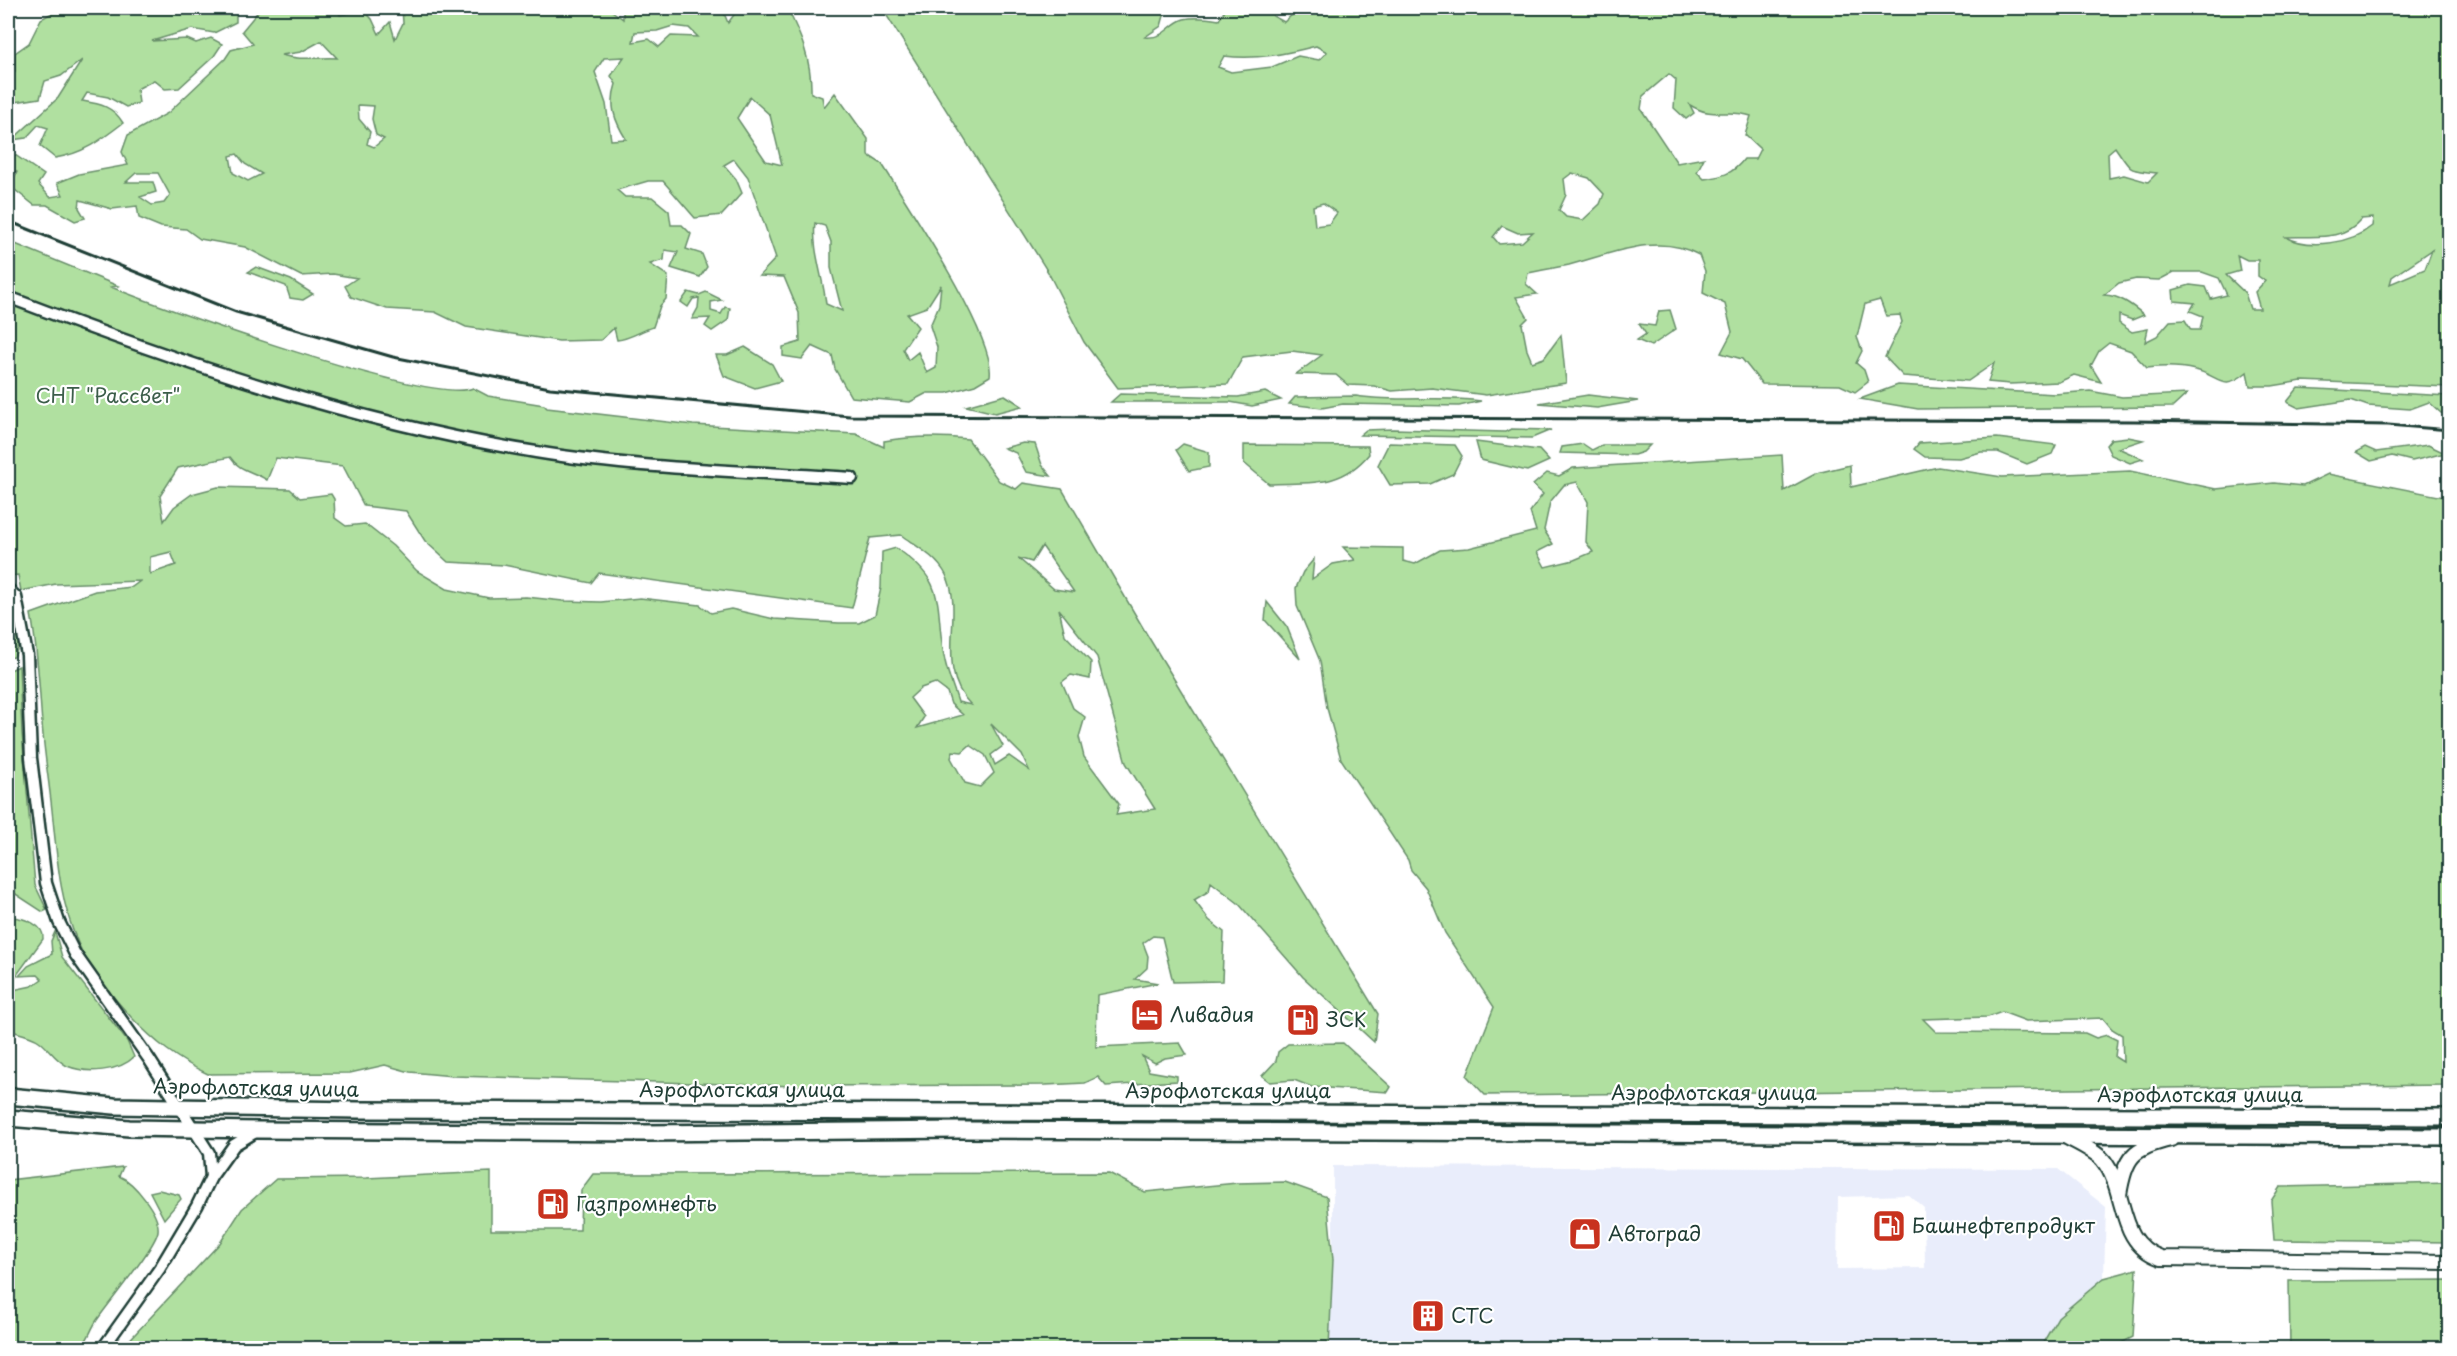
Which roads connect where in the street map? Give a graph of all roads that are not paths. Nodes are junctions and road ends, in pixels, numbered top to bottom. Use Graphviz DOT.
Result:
graph roads {
  1 [pos="8,297"];
  2 [pos="852,478"];
  3 [pos="8,589"];
  4 [pos="8,1096"];
  5 [pos="178,1108"];
  6 [pos="2450,1117"];
  7 [pos="8,1118"];
  8 [pos="195,1129"];
  9 [pos="258,1130"];
  10 [pos="2062,1135"];
  11 [pos="2183,1136"];
  12 [pos="2450,1137"];
  13 [pos="211,1177"];
  14 [pos="2118,1197"];
  15 [pos="2450,1262"];
  16 [pos="103,1348"];
  1 -- 2 [label="street"];
  3 -- 5 [label="street"];
  4 -- 5 [label="main road, Аэрофлотская улица"];
  5 -- 6 [label="main road, Аэрофлотская улица"];
  5 -- 8 [label="street"];
  7 -- 8 [label="main road, Аэрофлотская улица"];
  8 -- 9 [label="main road, Аэрофлотская улица"];
  8 -- 13 [label="street"];
  9 -- 10 [label="main road, Аэрофлотская улица"];
  9 -- 13 [label="street"];
  10 -- 11 [label="main road, Аэрофлотская улица"];
  10 -- 14 [label="street"];
  11 -- 12 [label="main road, Аэрофлотская улица"];
  11 -- 14 [label="street"];
  13 -- 16 [label="street"];
  14 -- 15 [label="street"];
}
